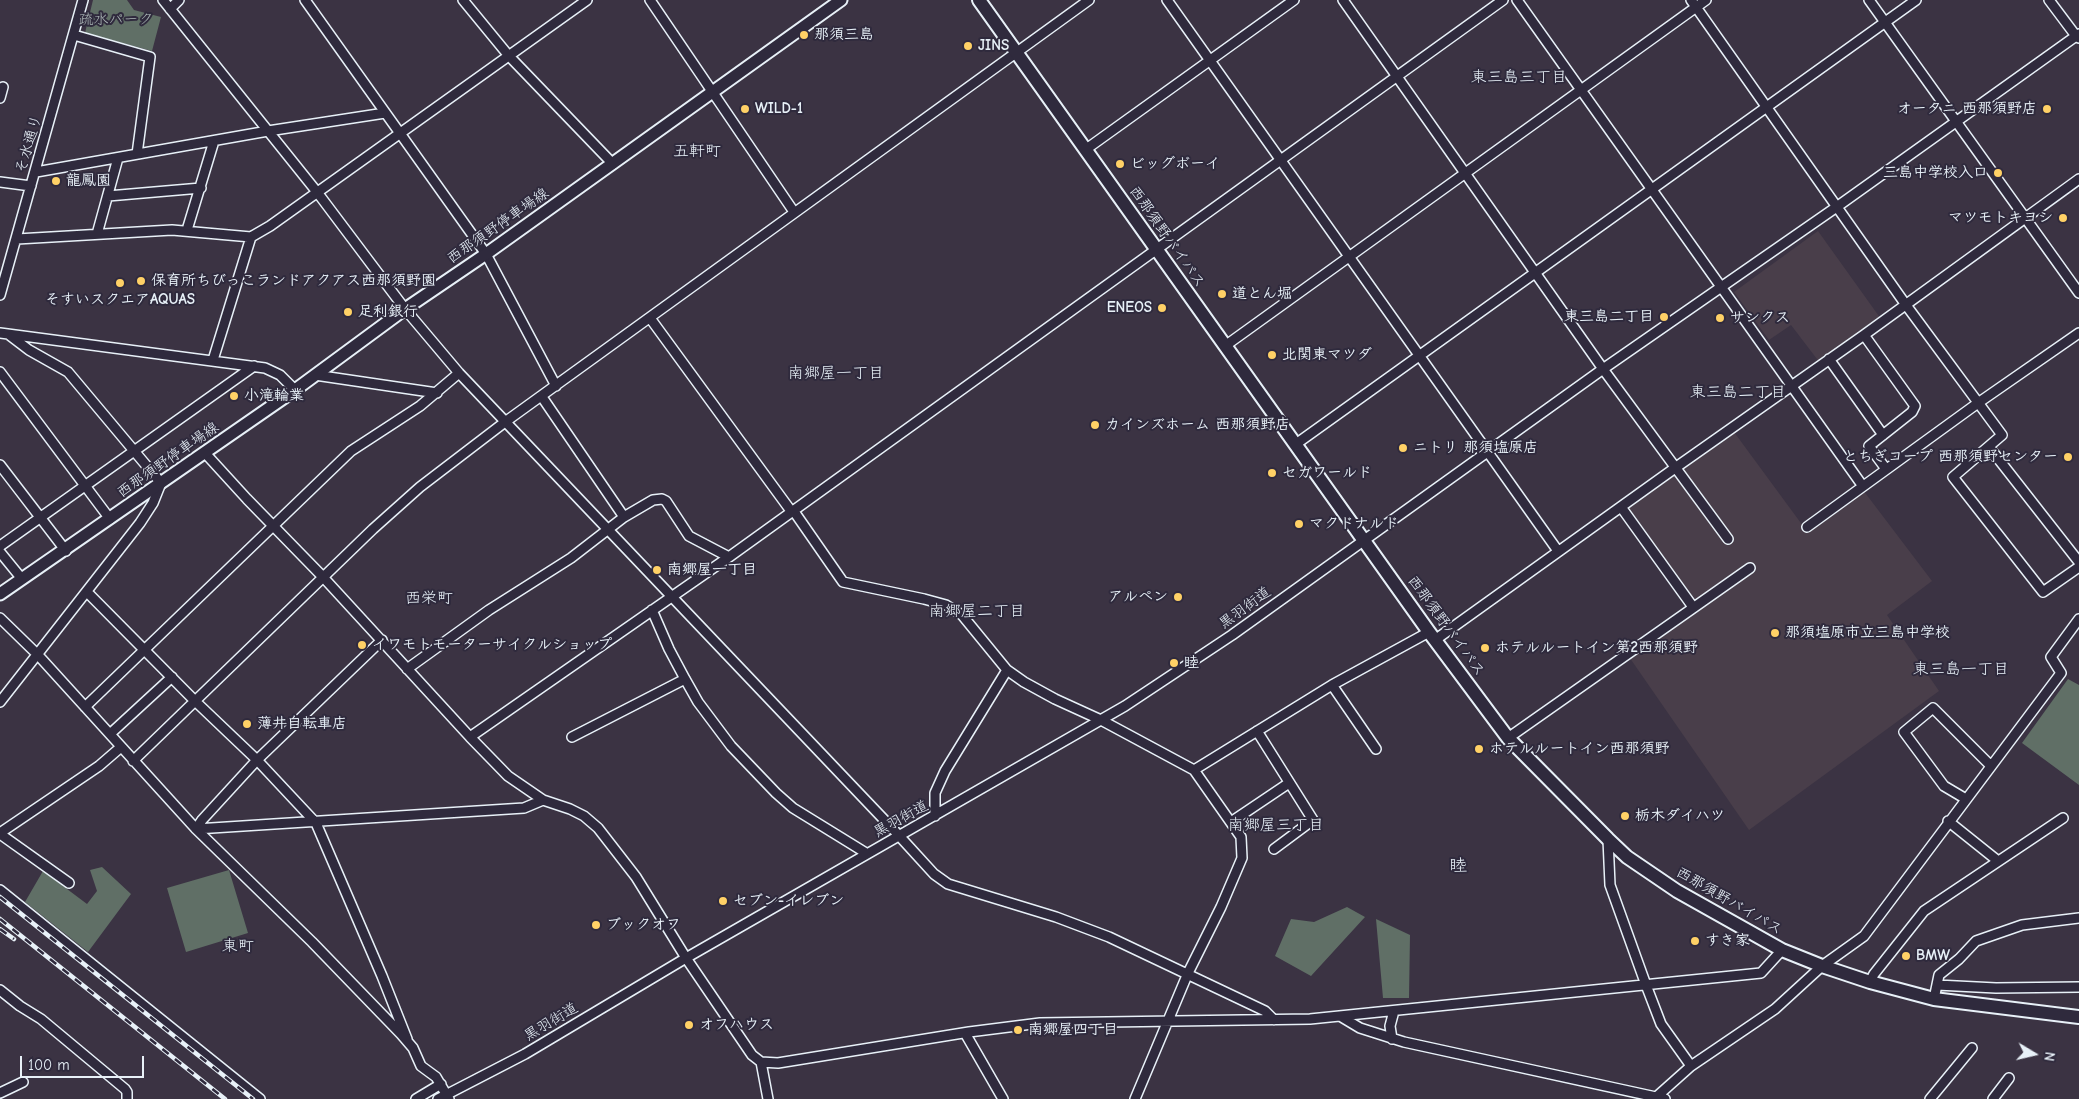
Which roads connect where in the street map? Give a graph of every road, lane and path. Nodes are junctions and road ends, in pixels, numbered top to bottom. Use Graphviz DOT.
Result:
graph roads {
  1 [pos="83,0"];
  2 [pos="163,0"];
  3 [pos="179,0"];
  4 [pos="305,0"];
  5 [pos="463,0"];
  6 [pos="587,0"];
  7 [pos="650,0"];
  8 [pos="841,0"];
  9 [pos="979,0"];
  10 [pos="1089,0"];
  11 [pos="1167,0"];
  12 [pos="1294,0"];
  13 [pos="1343,0"];
  14 [pos="1504,0"];
  15 [pos="1517,0"];
  16 [pos="1706,0"];
  17 [pos="1869,0"];
  18 [pos="1916,0"];
  19 [pos="2049,0"];
  20 [pos="1693,4"];
  21 [pos="170,9"];
  22 [pos="1884,22"];
  23 [pos="74,35"];
  24 [pos="2078,36"];
  25 [pos="1015,53"];
  26 [pos="509,56"];
  27 [pos="1210,60"];
  28 [pos="1397,77"];
  29 [pos="3,87"];
  30 [pos="1582,91"];
  31 [pos="713,92"];
  32 [pos="0,98"];
  33 [pos="1766,106"];
  34 [pos="385,114"];
  35 [pos="1954,121"];
  36 [pos="268,131"];
  37 [pos="400,134"];
  38 [pos="214,141"];
  39 [pos="1085,150"];
  40 [pos="137,154"];
  41 [pos="118,158"];
  42 [pos="1280,159"];
  43 [pos="613,164"];
  44 [pos="36,172"];
  45 [pos="1465,173"];
  46 [pos="2079,179"];
  47 [pos="0,182"];
  48 [pos="31,186"];
  49 [pos="201,188"];
  50 [pos="1652,188"];
  51 [pos="317,192"];
  52 [pos="108,196"];
  53 [pos="1838,206"];
  54 [pos="794,212"];
  55 [pos="2026,218"];
  56 [pos="187,230"];
  57 [pos="97,234"];
  58 [pos="251,237"];
  59 [pos="17,239"];
  60 [pos="1156,249"];
  61 [pos="486,254"];
  62 [pos="1348,257"];
  63 [pos="1536,272"];
  64 [pos="1722,287"];
  65 [pos="2079,293"];
  66 [pos="0,295"];
  67 [pos="1906,305"];
  68 [pos="405,309"];
  69 [pos="650,318"];
  70 [pos="4,333"];
  71 [pos="2079,333"];
  72 [pos="1864,335"];
  73 [pos="1225,346"];
  74 [pos="1418,356"];
  75 [pos="1829,359"];
  76 [pos="213,360"];
  77 [pos="254,366"];
  78 [pos="1603,369"];
  79 [pos="0,372"];
  80 [pos="459,373"];
  81 [pos="315,375"];
  82 [pos="1792,385"];
  83 [pos="556,386"];
  84 [pos="295,390"];
  85 [pos="437,393"];
  86 [pos="542,397"];
  87 [pos="1978,403"];
  88 [pos="505,422"];
  89 [pos="1883,435"];
  90 [pos="1296,444"];
  91 [pos="1989,447"];
  92 [pos="133,451"];
  93 [pos="1488,452"];
  94 [pos="205,453"];
  95 [pos="0,465"];
  96 [pos="1675,468"];
  97 [pos="1886,469"];
  98 [pos="161,484"];
  99 [pos="1862,485"];
  100 [pos="85,486"];
  101 [pos="1621,507"];
  102 [pos="792,510"];
  103 [pos="624,517"];
  104 [pos="40,518"];
  105 [pos="110,519"];
  106 [pos="1807,526"];
  107 [pos="274,527"];
  108 [pos="608,530"];
  109 [pos="1728,539"];
  110 [pos="1364,540"];
  111 [pos="0,546"];
  112 [pos="66,551"];
  113 [pos="1558,551"];
  114 [pos="0,552"];
  115 [pos="729,557"];
  116 [pos="2079,562"];
  117 [pos="2079,566"];
  118 [pos="1750,568"];
  119 [pos="324,577"];
  120 [pos="22,579"];
  121 [pos="87,592"];
  122 [pos="0,594"];
  123 [pos="672,597"];
  124 [pos="1693,607"];
  125 [pos="652,610"];
  126 [pos="0,618"];
  127 [pos="2079,619"];
  128 [pos="1432,636"];
  129 [pos="382,640"];
  130 [pos="146,650"];
  131 [pos="38,655"];
  132 [pos="407,669"];
  133 [pos="1007,670"];
  134 [pos="172,676"];
  135 [pos="685,679"];
  136 [pos="1332,685"];
  137 [pos="195,701"];
  138 [pos="0,702"];
  139 [pos="85,707"];
  140 [pos="1101,720"];
  141 [pos="1257,731"];
  142 [pos="110,734"];
  143 [pos="572,736"];
  144 [pos="470,737"];
  145 [pos="1508,738"];
  146 [pos="122,746"];
  147 [pos="1376,749"];
  148 [pos="258,760"];
  149 [pos="133,761"];
  150 [pos="1990,766"];
  151 [pos="1194,770"];
  152 [pos="1289,783"];
  153 [pos="1966,799"];
  154 [pos="543,800"];
  155 [pos="935,816"];
  156 [pos="2063,818"];
  157 [pos="1948,821"];
  158 [pos="316,822"];
  159 [pos="1231,822"];
  160 [pos="196,829"];
  161 [pos="0,834"];
  162 [pos="900,836"];
  163 [pos="1608,839"];
  164 [pos="1274,849"];
  165 [pos="866,853"];
  166 [pos="1998,862"];
  167 [pos="69,883"];
  168 [pos="0,890"];
  169 [pos="2079,918"];
  170 [pos="1782,950"];
  171 [pos="686,958"];
  172 [pos="1822,966"];
  173 [pos="1188,973"];
  174 [pos="1870,982"];
  175 [pos="1646,985"];
  176 [pos="1937,985"];
  177 [pos="2079,987"];
  178 [pos="0,990"];
  179 [pos="1934,999"];
  180 [pos="1394,1011"];
  181 [pos="1340,1016"];
  182 [pos="2079,1017"];
  183 [pos="1168,1020"];
  184 [pos="1274,1020"];
  185 [pos="965,1033"];
  186 [pos="1392,1039"];
  187 [pos="408,1041"];
  188 [pos="1972,1048"];
  189 [pos="761,1062"];
  190 [pos="1691,1066"];
  191 [pos="2009,1078"];
  192 [pos="23,1082"];
  193 [pos="441,1084"];
  194 [pos="3,1095"];
  195 [pos="448,1097"];
  196 [pos="1658,1098"];
  197 [pos="127,1099"];
  198 [pos="260,1099"];
  199 [pos="416,1099"];
  200 [pos="438,1099"];
  201 [pos="768,1099"];
  202 [pos="1003,1099"];
  203 [pos="1135,1099"];
  204 [pos="1930,1099"];
  205 [pos="1993,1099"];
  1 -- 23 [label="street, そ水通り"];
  2 -- 21 [label="street"];
  3 -- 21 [label="street"];
  4 -- 34 [label="street"];
  5 -- 26 [label="street"];
  6 -- 26 [label="street"];
  7 -- 31 [label="street"];
  8 -- 31 [label="main road, 西那須野停車場線"];
  9 -- 25 [label="highway, 西那須野バイパス"];
  10 -- 25 [label="street"];
  11 -- 27 [label="street"];
  12 -- 27 [label="street"];
  13 -- 28 [label="street"];
  14 -- 28 [label="street"];
  15 -- 30 [label="street"];
  16 -- 20 [label="street"];
  17 -- 22 [label="street"];
  18 -- 22 [label="street"];
  19 -- 24 [label="street"];
  20 -- 30 [label="street"];
  20 -- 33 [label="street"];
  21 -- 36 [label="street"];
  22 -- 33 [label="street"];
  22 -- 35 [label="street"];
  23 -- 40 [label="street"];
  23 -- 44 [label="street, そ水通り"];
  24 -- 35 [label="street, 黒羽街道"];
  25 -- 39 [label="highway, 西那須野バイパス"];
  25 -- 54 [label="street"];
  26 -- 37 [label="street"];
  26 -- 43 [label="street"];
  27 -- 39 [label="street"];
  27 -- 42 [label="street"];
  28 -- 42 [label="street"];
  28 -- 45 [label="street"];
  29 -- 32 [label="street"];
  30 -- 45 [label="street"];
  30 -- 50 [label="street"];
  31 -- 43 [label="main road, 西那須野停車場線"];
  31 -- 54 [label="street"];
  33 -- 50 [label="street"];
  33 -- 53 [label="street"];
  34 -- 36 [label="street"];
  34 -- 37 [label="street"];
  35 -- 53 [label="street, 黒羽街道"];
  35 -- 55 [label="street"];
  36 -- 38 [label="street"];
  36 -- 51 [label="street"];
  37 -- 51 [label="street"];
  37 -- 61 [label="street"];
  38 -- 40 [label="street"];
  38 -- 49 [label="street"];
  39 -- 60 [label="highway, 西那須野バイパス"];
  40 -- 41 [label="street"];
  41 -- 44 [label="street"];
  41 -- 52 [label="street"];
  42 -- 60 [label="street"];
  42 -- 62 [label="street"];
  43 -- 61 [label="main road, 西那須野停車場線"];
  44 -- 48 [label="street, そ水通り"];
  45 -- 62 [label="street"];
  45 -- 63 [label="street"];
  46 -- 55 [label="street"];
  47 -- 48 [label="street"];
  48 -- 59 [label="street, そ水通り"];
  49 -- 52 [label="street"];
  49 -- 56 [label="street"];
  50 -- 63 [label="street"];
  50 -- 64 [label="street"];
  51 -- 58 [label="street"];
  51 -- 68 [label="street"];
  52 -- 57 [label="street"];
  53 -- 64 [label="street, 黒羽街道"];
  53 -- 67 [label="street"];
  54 -- 69 [label="street"];
  55 -- 65 [label="street"];
  55 -- 67 [label="street"];
  56 -- 57 [label="street"];
  56 -- 58 [label="street"];
  57 -- 59 [label="street"];
  58 -- 76 [label="street"];
  59 -- 66 [label="street, そ水通り"];
  60 -- 73 [label="highway, 西那須野バイパス"];
  60 -- 102 [label="street"];
  61 -- 68 [label="main road, 西那須野停車場線"];
  61 -- 83 [label="street"];
  62 -- 73 [label="street"];
  62 -- 74 [label="street"];
  63 -- 74 [label="street"];
  63 -- 78 [label="street"];
  64 -- 78 [label="street, 黒羽街道"];
  64 -- 82 [label="street"];
  67 -- 72 [label="street"];
  67 -- 87 [label="street"];
  68 -- 80 [label="street"];
  68 -- 81 [label="main road, 西那須野停車場線"];
  69 -- 83 [label="street"];
  69 -- 102 [label="street"];
  70 -- 76 [label="street"];
  70 -- 92 [label="street"];
  71 -- 87 [label="street"];
  72 -- 75 [label="street"];
  72 -- 89 [label="street"];
  73 -- 90 [label="highway, 西那須野バイパス"];
  74 -- 90 [label="street"];
  74 -- 93 [label="street"];
  75 -- 82 [label="street"];
  75 -- 89 [label="street"];
  76 -- 77 [label="street"];
  77 -- 84 [label="street"];
  77 -- 92 [label="street"];
  78 -- 93 [label="street, 黒羽街道"];
  78 -- 96 [label="street"];
  79 -- 100 [label="street"];
  80 -- 85 [label="street"];
  80 -- 88 [label="street"];
  81 -- 84 [label="main road, 西那須野停車場線"];
  81 -- 85 [label="street"];
  82 -- 96 [label="street"];
  82 -- 99 [label="street"];
  83 -- 86 [label="street"];
  84 -- 94 [label="main road, 西那須野停車場線"];
  85 -- 107 [label="street"];
  86 -- 88 [label="street"];
  86 -- 103 [label="street"];
  87 -- 91 [label="street"];
  87 -- 97 [label="street"];
  88 -- 108 [label="street"];
  88 -- 119 [label="street"];
  89 -- 97 [label="street"];
  90 -- 110 [label="highway, 西那須野バイパス"];
  91 -- 116 [label="street"];
  91 -- 117 [label="street"];
  92 -- 98 [label="street"];
  92 -- 100 [label="street"];
  93 -- 110 [label="street, 黒羽街道"];
  93 -- 113 [label="street"];
  94 -- 98 [label="main road, 西那須野停車場線"];
  94 -- 107 [label="street"];
  95 -- 104 [label="street"];
  96 -- 101 [label="street"];
  96 -- 109 [label="street"];
  97 -- 99 [label="street"];
  98 -- 105 [label="main road, 西那須野停車場線"];
  98 -- 121 [label="street"];
  99 -- 106 [label="street"];
  100 -- 104 [label="street"];
  100 -- 105 [label="street"];
  101 -- 113 [label="street"];
  101 -- 124 [label="street"];
  102 -- 115 [label="street"];
  102 -- 133 [label="street"];
  103 -- 108 [label="street"];
  103 -- 115 [label="street"];
  104 -- 111 [label="street"];
  104 -- 112 [label="street"];
  105 -- 112 [label="main road, 西那須野停車場線"];
  107 -- 119 [label="street"];
  107 -- 130 [label="street"];
  108 -- 123 [label="street"];
  108 -- 132 [label="street"];
  110 -- 128 [label="highway, 西那須野バイパス"];
  110 -- 140 [label="street, 黒羽街道"];
  112 -- 120 [label="main road, 西那須野停車場線"];
  113 -- 128 [label="street"];
  114 -- 120 [label="street"];
  115 -- 123 [label="street"];
  118 -- 124 [label="street"];
  119 -- 129 [label="street"];
  119 -- 137 [label="street"];
  120 -- 122 [label="main road, 西那須野停車場線"];
  121 -- 130 [label="street"];
  121 -- 131 [label="street"];
  123 -- 125 [label="street"];
  123 -- 162 [label="street"];
  124 -- 145 [label="street"];
  125 -- 135 [label="street"];
  125 -- 144 [label="street"];
  126 -- 131 [label="street"];
  127 -- 150 [label="street"];
  128 -- 136 [label="street"];
  128 -- 145 [label="highway, 西那須野バイパス"];
  129 -- 132 [label="street"];
  129 -- 148 [label="street"];
  130 -- 134 [label="street"];
  130 -- 139 [label="street"];
  131 -- 138 [label="street"];
  131 -- 139 [label="street"];
  132 -- 144 [label="street"];
  133 -- 140 [label="street"];
  133 -- 155 [label="street"];
  134 -- 137 [label="street"];
  134 -- 142 [label="street"];
  135 -- 143 [label="street"];
  135 -- 165 [label="street"];
  136 -- 141 [label="street"];
  136 -- 147 [label="street"];
  137 -- 148 [label="street"];
  137 -- 149 [label="street"];
  139 -- 142 [label="street"];
  140 -- 151 [label="street"];
  140 -- 155 [label="street, 黒羽街道"];
  141 -- 151 [label="street"];
  141 -- 152 [label="street"];
  142 -- 146 [label="street"];
  144 -- 154 [label="street"];
  145 -- 163 [label="highway, 西那須野バイパス"];
  146 -- 149 [label="street"];
  146 -- 161 [label="street"];
  148 -- 158 [label="street"];
  148 -- 160 [label="street"];
  149 -- 160 [label="street"];
  150 -- 153 [label="street"];
  150 -- 153 [label="street"];
  151 -- 159 [label="street"];
  152 -- 159 [label="street"];
  152 -- 164 [label="street"];
  153 -- 157 [label="street"];
  154 -- 158 [label="street"];
  154 -- 171 [label="street"];
  155 -- 162 [label="street, 黒羽街道"];
  156 -- 166 [label="street"];
  157 -- 166 [label="street"];
  157 -- 172 [label="street"];
  158 -- 160 [label="street"];
  158 -- 187 [label="street"];
  159 -- 173 [label="street"];
  160 -- 187 [label="street"];
  161 -- 167 [label="street"];
  162 -- 165 [label="street, 黒羽街道"];
  162 -- 173 [label="street"];
  163 -- 170 [label="highway, 西那須野バイパス"];
  163 -- 175 [label="street"];
  165 -- 171 [label="street, 黒羽街道"];
  166 -- 174 [label="street"];
  168 -- 198 [label="street"];
  169 -- 176 [label="street"];
  170 -- 172 [label="highway, 西那須野バイパス"];
  170 -- 175 [label="street"];
  171 -- 189 [label="street"];
  171 -- 195 [label="street, 黒羽街道"];
  172 -- 174 [label="highway, 西那須野バイパス"];
  172 -- 190 [label="street"];
  173 -- 183 [label="street"];
  173 -- 184 [label="street"];
  174 -- 179 [label="highway, 西那須野バイパス"];
  175 -- 180 [label="street"];
  175 -- 190 [label="street"];
  176 -- 177 [label="street"];
  176 -- 179 [label="street"];
  178 -- 197 [label="street"];
  179 -- 182 [label="highway, 西那須野バイパス"];
  180 -- 181 [label="street"];
  180 -- 186 [label="street"];
  181 -- 184 [label="street"];
  181 -- 186 [label="street"];
  183 -- 184 [label="street"];
  183 -- 185 [label="street"];
  183 -- 203 [label="street"];
  185 -- 189 [label="street"];
  185 -- 202 [label="street"];
  186 -- 196 [label="street"];
  187 -- 193 [label="street"];
  188 -- 204 [label="street"];
  189 -- 201 [label="street"];
  190 -- 196 [label="street"];
  191 -- 205 [label="street"];
  192 -- 194 [label="street"];
  193 -- 195 [label="street"];
  193 -- 199 [label="street"];
  195 -- 200 [label="street, 黒羽街道"];
}
